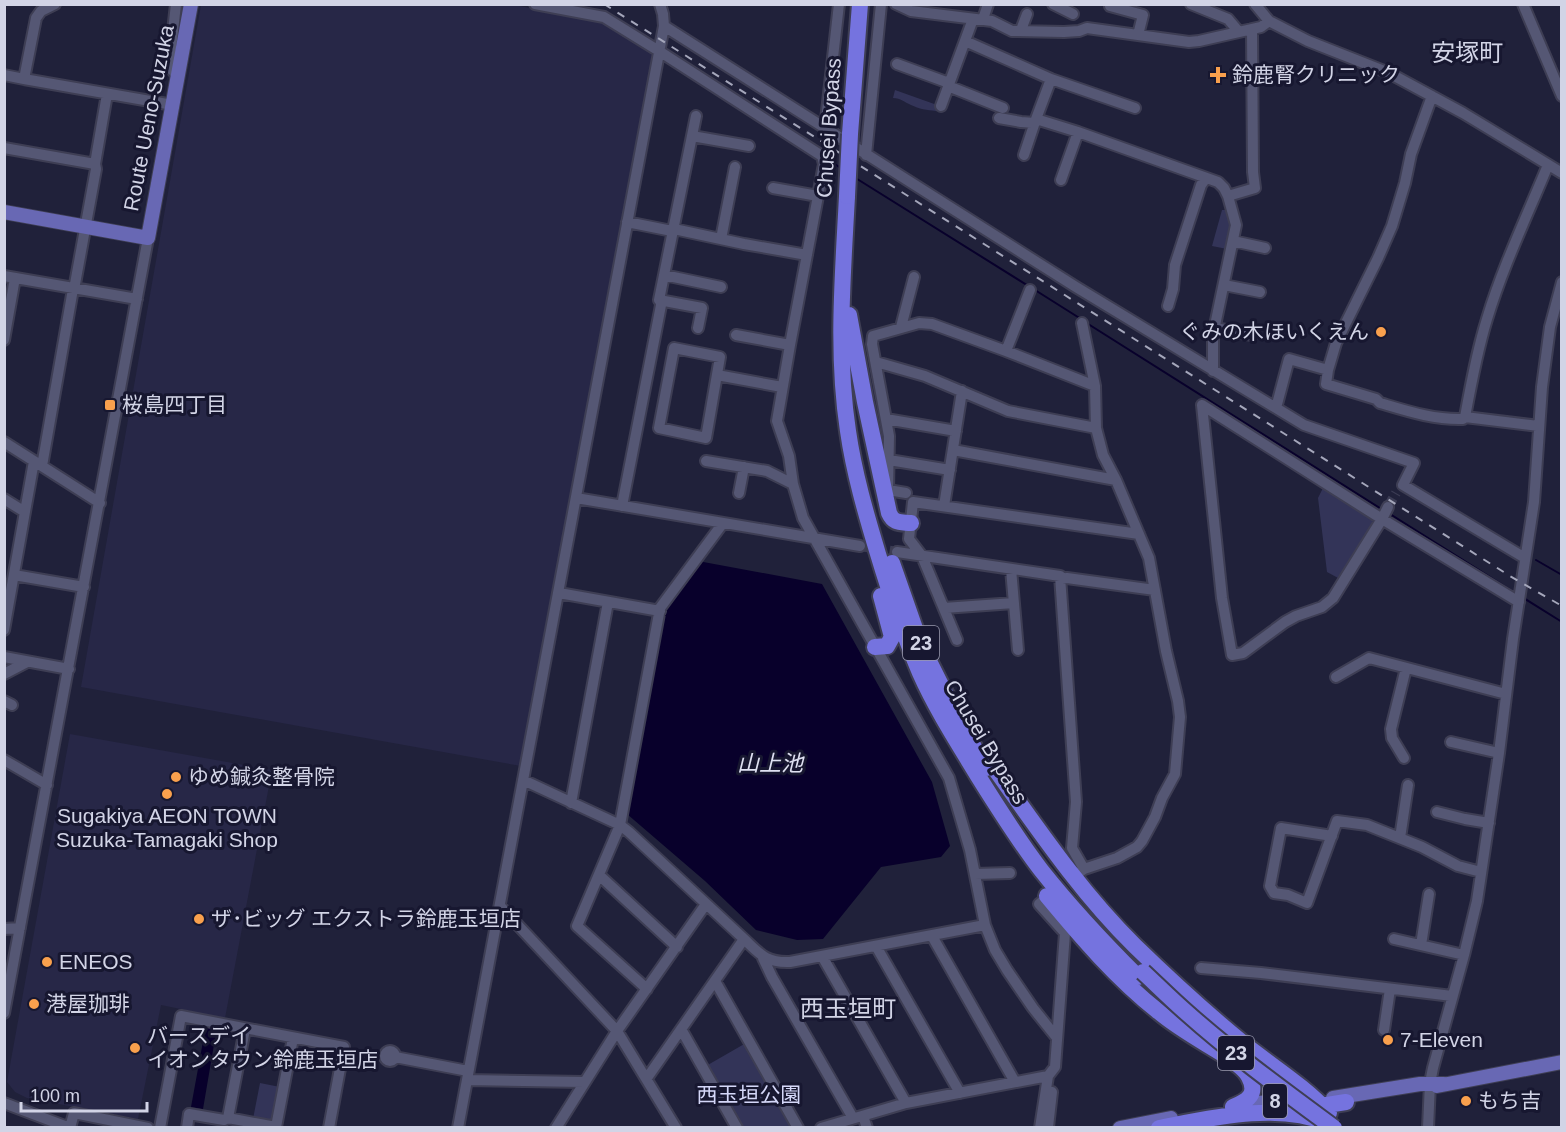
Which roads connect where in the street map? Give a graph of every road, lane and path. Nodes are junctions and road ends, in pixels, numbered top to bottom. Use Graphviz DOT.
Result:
graph roads {
  1 [pos="55,4"];
  2 [pos="176,4"];
  3 [pos="191,4"];
  4 [pos="535,4"];
  5 [pos="660,4"];
  6 [pos="839,4"];
  7 [pos="860,4"];
  8 [pos="891,4"];
  9 [pos="896,4"];
  10 [pos="988,4"];
  11 [pos="1053,4"];
  12 [pos="1191,4"];
  13 [pos="1255,4"];
  14 [pos="1522,4"];
  15 [pos="1110,6"];
  16 [pos="881,8"];
  17 [pos="1027,14"];
  18 [pos="1073,14"];
  19 [pos="978,19"];
  20 [pos="1269,21"];
  21 [pos="664,26"];
  22 [pos="1252,29"];
  23 [pos="1021,30"];
  24 [pos="1239,32"];
  25 [pos="1138,35"];
  26 [pos="965,41"];
  27 [pos="659,51"];
  28 [pos="897,64"];
  29 [pos="4,75"];
  30 [pos="178,76"];
  31 [pos="24,79"];
  32 [pos="1051,79"];
  33 [pos="949,84"];
  34 [pos="107,94"];
  35 [pos="1432,96"];
  36 [pos="1562,96"];
  37 [pos="173,105"];
  38 [pos="941,106"];
  39 [pos="1135,108"];
  40 [pos="696,116"];
  41 [pos="1035,121"];
  42 [pos="825,129"];
  43 [pos="1078,132"];
  44 [pos="692,136"];
  45 [pos="748,146"];
  46 [pos="4,148"];
  47 [pos="1024,154"];
  48 [pos="866,155"];
  49 [pos="95,164"];
  50 [pos="1548,165"];
  51 [pos="735,167"];
  52 [pos="1562,172"];
  53 [pos="1206,178"];
  54 [pos="1061,180"];
  55 [pos="772,188"];
  56 [pos="818,196"];
  57 [pos="1228,196"];
  58 [pos="4,212"];
  59 [pos="627,222"];
  60 [pos="86,228"];
  61 [pos="673,230"];
  62 [pos="148,238"];
  63 [pos="721,239"];
  64 [pos="1233,241"];
  65 [pos="1265,248"];
  66 [pos="807,255"];
  67 [pos="844,255"];
  68 [pos="664,275"];
  69 [pos="10,277"];
  70 [pos="914,277"];
  71 [pos="1562,282"];
  72 [pos="1224,285"];
  73 [pos="721,287"];
  74 [pos="73,289"];
  75 [pos="1030,290"];
  76 [pos="1260,292"];
  77 [pos="137,299"];
  78 [pos="846,299"];
  79 [pos="662,300"];
  80 [pos="1168,306"];
  81 [pos="1082,323"];
  82 [pos="901,327"];
  83 [pos="698,328"];
  84 [pos="1215,328"];
  85 [pos="736,335"];
  86 [pos="1251,335"];
  87 [pos="4,340"];
  88 [pos="789,345"];
  89 [pos="1006,351"];
  90 [pos="876,362"];
  91 [pos="1328,370"];
  92 [pos="1213,371"];
  93 [pos="717,375"];
  94 [pos="1095,386"];
  95 [pos="782,387"];
  96 [pos="962,391"];
  97 [pos="1275,408"];
  98 [pos="1465,417"];
  99 [pos="886,419"];
  100 [pos="1539,426"];
  101 [pos="1096,428"];
  102 [pos="956,431"];
  103 [pos="4,442"];
  104 [pos="851,446"];
  105 [pos="953,450"];
  106 [pos="889,460"];
  107 [pos="706,461"];
  108 [pos="38,463"];
  109 [pos="744,467"];
  110 [pos="950,470"];
  111 [pos="1116,480"];
  112 [pos="793,484"];
  113 [pos="739,494"];
  114 [pos="906,494"];
  115 [pos="576,498"];
  116 [pos="4,499"];
  117 [pos="100,502"];
  118 [pos="622,506"];
  119 [pos="945,506"];
  120 [pos="25,512"];
  121 [pos="1386,512"];
  122 [pos="911,523"];
  123 [pos="723,524"];
  124 [pos="1139,534"];
  125 [pos="815,539"];
  126 [pos="860,546"];
  127 [pos="897,552"];
  128 [pos="922,556"];
  129 [pos="1525,558"];
  130 [pos="1011,569"];
  131 [pos="14,575"];
  132 [pos="1060,579"];
  133 [pos="84,587"];
  134 [pos="1155,590"];
  135 [pos="558,593"];
  136 [pos="1519,597"];
  137 [pos="608,602"];
  138 [pos="1014,603"];
  139 [pos="944,608"];
  140 [pos="660,611"];
  141 [pos="4,630"];
  142 [pos="957,640"];
  143 [pos="875,647"];
  144 [pos="1018,650"];
  145 [pos="4,657"];
  146 [pos="27,662"];
  147 [pos="1406,668"];
  148 [pos="69,669"];
  149 [pos="4,674"];
  150 [pos="1336,677"];
  151 [pos="1506,694"];
  152 [pos="956,728"];
  153 [pos="1451,742"];
  154 [pos="1499,753"];
  155 [pos="1404,758"];
  156 [pos="4,760"];
  157 [pos="523,780"];
  158 [pos="46,784"];
  159 [pos="1408,784"];
  160 [pos="571,803"];
  161 [pos="1437,812"];
  162 [pos="1489,822"];
  163 [pos="620,825"];
  164 [pos="1332,836"];
  165 [pos="1400,838"];
  166 [pos="1481,872"];
  167 [pos="1010,873"];
  168 [pos="975,874"];
  169 [pos="599,875"];
  170 [pos="1429,894"];
  171 [pos="1044,900"];
  172 [pos="706,904"];
  173 [pos="500,906"];
  174 [pos="985,925"];
  175 [pos="20,928"];
  176 [pos="4,929"];
  177 [pos="932,936"];
  178 [pos="744,939"];
  179 [pos="1394,939"];
  180 [pos="1421,945"];
  181 [pos="876,946"];
  182 [pos="677,947"];
  183 [pos="1464,955"];
  184 [pos="822,956"];
  185 [pos="763,958"];
  186 [pos="1201,968"];
  187 [pos="715,981"];
  188 [pos="647,989"];
  189 [pos="1390,989"];
  190 [pos="1452,996"];
  191 [pos="4,1013"];
  192 [pos="245,1029"];
  193 [pos="681,1029"];
  194 [pos="618,1030"];
  195 [pos="1384,1030"];
  196 [pos="293,1038"];
  197 [pos="1057,1038"];
  198 [pos="395,1057"];
  199 [pos="1562,1062"];
  200 [pos="1052,1071"];
  201 [pos="1248,1074"];
  202 [pos="467,1076"];
  203 [pos="647,1078"];
  204 [pos="585,1082"];
  205 [pos="1015,1082"];
  206 [pos="1435,1085"];
  207 [pos="960,1093"];
  208 [pos="1290,1100"];
  209 [pos="1346,1102"];
  210 [pos="4,1103"];
  211 [pos="906,1103"];
  212 [pos="1233,1107"];
  213 [pos="1324,1115"];
  214 [pos="858,1117"];
  215 [pos="228,1118"];
  216 [pos="256,1126"];
  217 [pos="1048,1127"];
  218 [pos="70,1128"];
  219 [pos="148,1128"];
  220 [pos="160,1128"];
  221 [pos="187,1128"];
  222 [pos="329,1128"];
  223 [pos="458,1128"];
  224 [pos="556,1128"];
  225 [pos="676,1128"];
  226 [pos="737,1128"];
  227 [pos="798,1128"];
  228 [pos="821,1128"];
  229 [pos="867,1128"];
  230 [pos="1040,1128"];
  231 [pos="1120,1128"];
  232 [pos="1159,1128"];
  233 [pos="1303,1128"];
  234 [pos="1339,1128"];
  235 [pos="1428,1128"];
  1 -- 31 [label="street"];
  2 -- 30 [label="street"];
  3 -- 30 [label="main road, Route Ueno-Suzuka"];
  4 -- 27 [label="street"];
  5 -- 21 [label="street"];
  6 -- 42 [label="street"];
  7 -- 67 [label="highway, Chusei Bypass / 23, bridge"];
  8 -- 16 [label="street"];
  9 -- 19 [label="street"];
  10 -- 19 [label="street"];
  11 -- 18 [label="street"];
  12 -- 24 [label="street"];
  13 -- 20 [label="street"];
  14 -- 36 [label="street"];
  15 -- 25 [label="street"];
  16 -- 48 [label="street"];
  17 -- 23 [label="street"];
  19 -- 23 [label="street"];
  19 -- 26 [label="street"];
  20 -- 22 [label="street"];
  20 -- 35 [label="street"];
  21 -- 27 [label="street"];
  21 -- 42 [label="street"];
  22 -- 24 [label="street"];
  22 -- 57 [label="street"];
  23 -- 25 [label="street"];
  24 -- 25 [label="street"];
  26 -- 32 [label="street"];
  26 -- 33 [label="street"];
  27 -- 56 [label="street"];
  27 -- 59 [label="street"];
  28 -- 33 [label="street"];
  29 -- 31 [label="street"];
  30 -- 37 [label="main road, Route Ueno-Suzuka"];
  31 -- 34 [label="street"];
  32 -- 39 [label="street"];
  32 -- 41 [label="street"];
  33 -- 38 [label="street"];
  33 -- 41 [label="street"];
  34 -- 37 [label="street"];
  34 -- 49 [label="street"];
  35 -- 50 [label="street"];
  35 -- 91 [label="street"];
  37 -- 62 [label="main road, Route Ueno-Suzuka"];
  40 -- 44 [label="street"];
  41 -- 43 [label="street"];
  41 -- 47 [label="street"];
  42 -- 48 [label="street"];
  43 -- 53 [label="street"];
  43 -- 54 [label="street"];
  44 -- 45 [label="street"];
  44 -- 61 [label="street"];
  46 -- 49 [label="street"];
  48 -- 92 [label="street"];
  49 -- 60 [label="street"];
  50 -- 52 [label="street"];
  50 -- 98 [label="street"];
  51 -- 63 [label="street"];
  53 -- 57 [label="street"];
  53 -- 80 [label="street"];
  55 -- 56 [label="street"];
  56 -- 66 [label="street"];
  57 -- 64 [label="street"];
  58 -- 60 [label="main road, Route Ueno-Suzuka"];
  59 -- 61 [label="street"];
  59 -- 115 [label="street"];
  60 -- 62 [label="main road, Route Ueno-Suzuka"];
  60 -- 74 [label="street"];
  61 -- 63 [label="street"];
  61 -- 68 [label="street"];
  62 -- 77 [label="street"];
  63 -- 66 [label="street"];
  64 -- 65 [label="street"];
  64 -- 72 [label="street"];
  66 -- 88 [label="street"];
  67 -- 78 [label="highway, Chusei Bypass / 23"];
  67 -- 104 [label="highway, Chusei Bypass / 23"];
  68 -- 73 [label="street"];
  68 -- 79 [label="street"];
  69 -- 74 [label="street"];
  69 -- 87 [label="street"];
  70 -- 82 [label="street"];
  71 -- 100 [label="street"];
  72 -- 76 [label="street"];
  72 -- 84 [label="street"];
  74 -- 77 [label="street"];
  74 -- 108 [label="street"];
  75 -- 89 [label="street"];
  77 -- 117 [label="street"];
  78 -- 122 [label="highway"];
  78 -- 152 [label="highway, Chusei Bypass / 23"];
  79 -- 83 [label="street"];
  79 -- 118 [label="street"];
  81 -- 94 [label="street"];
  82 -- 89 [label="street"];
  82 -- 90 [label="street"];
  84 -- 86 [label="street"];
  84 -- 92 [label="street"];
  85 -- 88 [label="street"];
  88 -- 95 [label="street"];
  89 -- 94 [label="street"];
  90 -- 96 [label="street"];
  90 -- 99 [label="street"];
  91 -- 97 [label="street"];
  91 -- 98 [label="street"];
  92 -- 97 [label="street"];
  93 -- 93 [label="street"];
  93 -- 95 [label="street"];
  94 -- 101 [label="street"];
  95 -- 112 [label="street"];
  96 -- 101 [label="street"];
  96 -- 102 [label="street"];
  97 -- 129 [label="street"];
  98 -- 100 [label="street"];
  99 -- 102 [label="street"];
  99 -- 106 [label="street"];
  100 -- 129 [label="street"];
  101 -- 111 [label="street"];
  102 -- 105 [label="street"];
  103 -- 108 [label="street"];
  104 -- 143 [label="highway"];
  104 -- 152 [label="highway, Chusei Bypass / 23"];
  105 -- 110 [label="street"];
  105 -- 111 [label="street"];
  106 -- 110 [label="street"];
  106 -- 114 [label="street"];
  107 -- 109 [label="street"];
  108 -- 117 [label="street"];
  108 -- 120 [label="street"];
  109 -- 112 [label="street"];
  109 -- 113 [label="street"];
  110 -- 119 [label="street"];
  111 -- 124 [label="street"];
  112 -- 125 [label="street"];
  115 -- 118 [label="street"];
  115 -- 135 [label="street"];
  116 -- 120 [label="street"];
  117 -- 133 [label="street"];
  118 -- 123 [label="street"];
  119 -- 122 [label="street"];
  119 -- 124 [label="street"];
  120 -- 131 [label="street"];
  121 -- 121 [label="street"];
  121 -- 136 [label="street"];
  122 -- 128 [label="street"];
  123 -- 125 [label="street"];
  123 -- 140 [label="street"];
  124 -- 134 [label="street"];
  125 -- 126 [label="street"];
  125 -- 143 [label="street"];
  127 -- 128 [label="street"];
  128 -- 130 [label="street"];
  128 -- 139 [label="street"];
  129 -- 136 [label="street"];
  130 -- 132 [label="street"];
  130 -- 138 [label="street"];
  131 -- 133 [label="street"];
  131 -- 141 [label="street"];
  132 -- 134 [label="street"];
  132 -- 134 [label="street"];
  133 -- 148 [label="street"];
  135 -- 137 [label="street"];
  135 -- 157 [label="street"];
  136 -- 151 [label="street"];
  137 -- 140 [label="street"];
  137 -- 160 [label="street"];
  138 -- 139 [label="street"];
  138 -- 144 [label="street"];
  139 -- 142 [label="street"];
  140 -- 163 [label="street"];
  143 -- 168 [label="street"];
  145 -- 146 [label="street"];
  146 -- 148 [label="street"];
  146 -- 149 [label="street"];
  147 -- 150 [label="street"];
  147 -- 151 [label="street"];
  147 -- 155 [label="street"];
  148 -- 158 [label="street"];
  151 -- 154 [label="street"];
  152 -- 201 [label="highway"];
  152 -- 213 [label="highway"];
  152 -- 213 [label="highway, Chusei Bypass / 23, bridge"];
  153 -- 154 [label="street"];
  154 -- 162 [label="street"];
  156 -- 158 [label="street"];
  157 -- 160 [label="street"];
  157 -- 173 [label="street"];
  158 -- 175 [label="street"];
  159 -- 165 [label="street"];
  160 -- 163 [label="street"];
  161 -- 162 [label="street"];
  162 -- 166 [label="street"];
  163 -- 169 [label="street"];
  163 -- 172 [label="street"];
  164 -- 164 [label="street"];
  164 -- 165 [label="street"];
  165 -- 166 [label="street"];
  166 -- 183 [label="street"];
  167 -- 168 [label="street"];
  168 -- 174 [label="street"];
  169 -- 182 [label="street"];
  169 -- 188 [label="street"];
  170 -- 180 [label="street"];
  171 -- 197 [label="street"];
  172 -- 178 [label="street"];
  172 -- 182 [label="street"];
  173 -- 194 [label="street"];
  173 -- 202 [label="street"];
  174 -- 177 [label="street"];
  174 -- 197 [label="street"];
  175 -- 176 [label="street"];
  175 -- 191 [label="street"];
  177 -- 181 [label="street"];
  177 -- 205 [label="street"];
  178 -- 185 [label="street"];
  178 -- 187 [label="street"];
  179 -- 180 [label="street"];
  180 -- 183 [label="street"];
  181 -- 184 [label="street"];
  181 -- 207 [label="street"];
  182 -- 188 [label="street"];
  183 -- 190 [label="street"];
  184 -- 185 [label="street"];
  184 -- 211 [label="street"];
  185 -- 214 [label="street"];
  186 -- 189 [label="street"];
  187 -- 193 [label="street"];
  187 -- 227 [label="street"];
  188 -- 194 [label="street"];
  189 -- 190 [label="street"];
  189 -- 195 [label="street"];
  190 -- 206 [label="street"];
  192 -- 196 [label="street"];
  192 -- 215 [label="street"];
  192 -- 220 [label="street"];
  193 -- 203 [label="street"];
  193 -- 226 [label="street"];
  194 -- 203 [label="street"];
  194 -- 204 [label="street"];
  196 -- 216 [label="street"];
  196 -- 222 [label="street"];
  197 -- 200 [label="street"];
  198 -- 202 [label="street"];
  199 -- 206 [label="main road, 8"];
  200 -- 205 [label="street"];
  200 -- 217 [label="street"];
  200 -- 230 [label="street"];
  201 -- 208 [label="highway"];
  201 -- 212 [label="highway"];
  202 -- 204 [label="street"];
  202 -- 223 [label="street"];
  203 -- 225 [label="street"];
  204 -- 224 [label="street"];
  205 -- 207 [label="street"];
  206 -- 209 [label="main road, 8"];
  206 -- 213 [label="main road, 8"];
  206 -- 235 [label="street"];
  207 -- 211 [label="street"];
  208 -- 212 [label="main road, 8"];
  208 -- 213 [label="highway"];
  209 -- 213 [label="highway"];
  210 -- 218 [label="street"];
  211 -- 214 [label="street"];
  212 -- 231 [label="main road, 8"];
  213 -- 232 [label="highway, 23"];
  213 -- 233 [label="main road, 8"];
  213 -- 234 [label="highway, 23"];
  214 -- 228 [label="street"];
  214 -- 229 [label="street"];
  215 -- 216 [label="street"];
  215 -- 221 [label="street"];
  218 -- 219 [label="street"];
}
